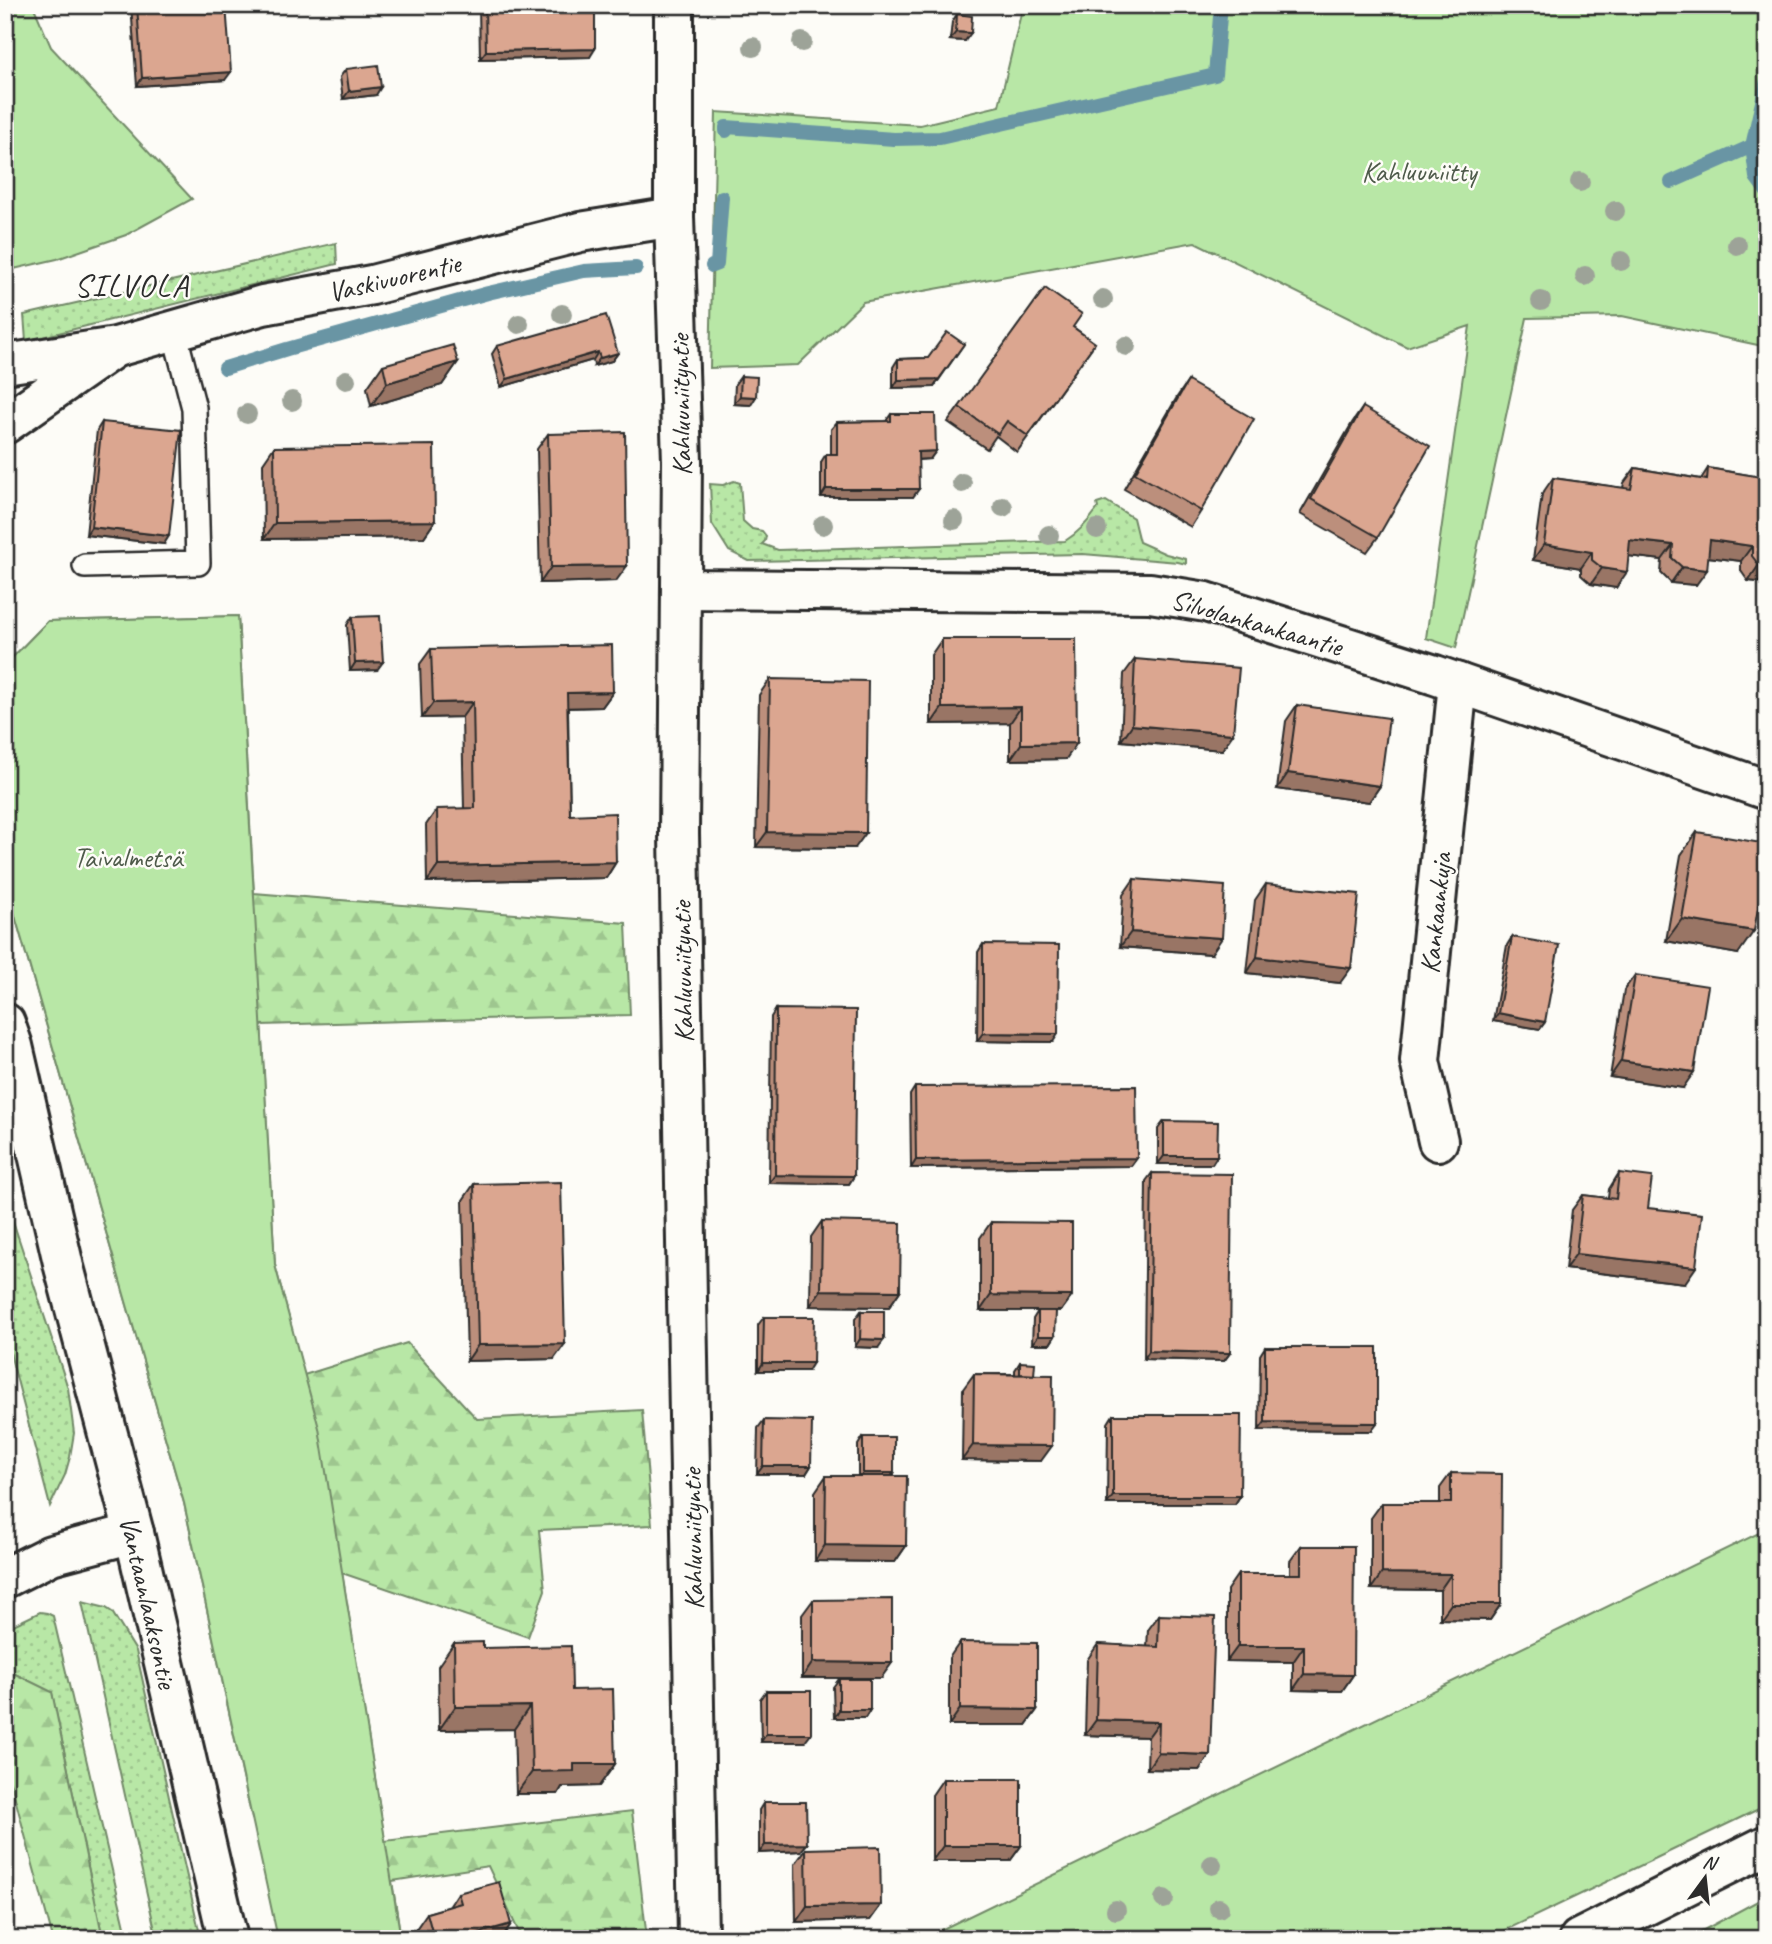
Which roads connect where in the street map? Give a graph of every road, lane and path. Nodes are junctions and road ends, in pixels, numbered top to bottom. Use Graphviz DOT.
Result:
graph roads {
  1 [pos="674,5"];
  2 [pos="674,217"];
  3 [pos="174,331"];
  4 [pos="116,347"];
  5 [pos="5,364"];
  6 [pos="5,424"];
  7 [pos="85,566"];
  8 [pos="682,589"];
  9 [pos="1458,683"];
  10 [pos="1767,790"];
  11 [pos="5,1023"];
  12 [pos="5,1128"];
  13 [pos="1438,1141"];
  14 [pos="64,1267"];
  15 [pos="134,1533"];
  16 [pos="5,1578"];
  17 [pos="1767,1845"];
  18 [pos="228,1939"];
  19 [pos="698,1939"];
  20 [pos="1579,1939"];
  1 -- 2 [label="street, Kahluuniityntie"];
  2 -- 3 [label="street, Vaskivuorentie"];
  2 -- 8 [label="street, Kahluuniityntie"];
  3 -- 4 [label="street, Vaskivuorentie"];
  3 -- 7 [label="lane"];
  4 -- 5 [label="street, Vaskivuorentie"];
  4 -- 6 [label="street, Vaskivuorentie"];
  8 -- 9 [label="street, Silvolankankaantie"];
  8 -- 19 [label="street, Kahluuniityntie"];
  9 -- 10 [label="street, Silvolankankaantie"];
  9 -- 13 [label="street, Kankaankuja"];
  11 -- 14 [label="street, Vantaanlaaksontie"];
  12 -- 14 [label="street, Vantaanlaaksontie"];
  14 -- 15 [label="street, Vantaanlaaksontie"];
  15 -- 16 [label="street"];
  15 -- 18 [label="street, Vantaanlaaksontie"];
  17 -- 20 [label="street"];
}
